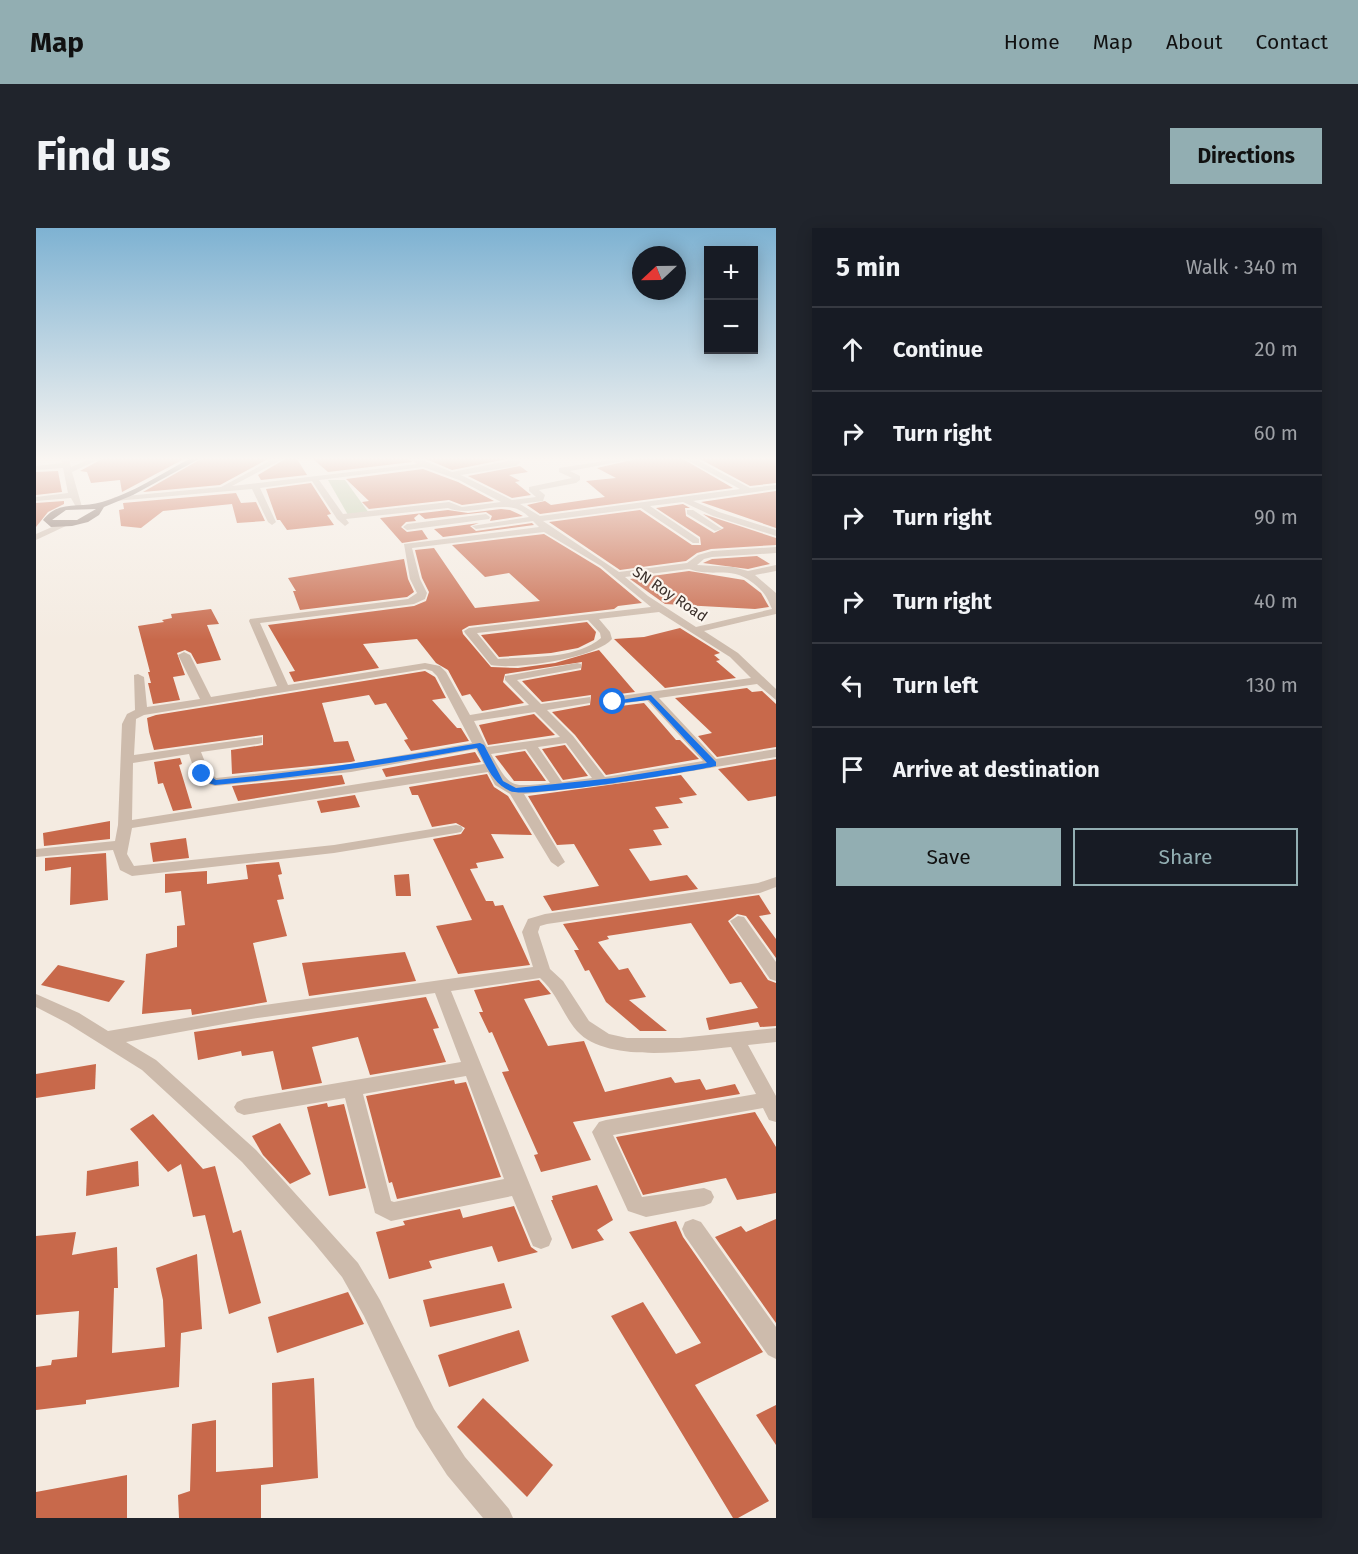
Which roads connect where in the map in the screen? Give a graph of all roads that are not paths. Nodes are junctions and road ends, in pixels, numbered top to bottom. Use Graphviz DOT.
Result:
graph roads {
  1 [pos="52,519"];
  2 [pos="81,519"];
  3 [pos="271,519"];
  4 [pos="400,519"];
  5 [pos="471,519"];
  6 [pos="528,519"];
  7 [pos="538,519"];
  8 [pos="664,519"];
  9 [pos="704,519"];
  10 [pos="732,519"];
  11 [pos="465,520"];
  12 [pos="49,522"];
  13 [pos="272,522"];
  14 [pos="64,525"];
  15 [pos="36,526"];
  16 [pos="407,527"];
  17 [pos="546,529"];
  18 [pos="718,529"];
  19 [pos="776,534"];
  20 [pos="36,537"];
  21 [pos="696,541"];
  22 [pos="423,545"];
  23 [pos="776,550"];
  24 [pos="690,566"];
  25 [pos="776,568"];
  26 [pos="747,574"];
  27 [pos="616,575"];
  28 [pos="660,609"];
  29 [pos="776,609"];
  30 [pos="590,616"];
  31 [pos="695,630"];
  32 [pos="184,655"];
  33 [pos="577,666"];
  34 [pos="138,677"];
  35 [pos="283,687"];
  36 [pos="770,688"];
  37 [pos="651,698"];
  38 [pos="207,700"];
  39 [pos="586,700"];
  40 [pos="613,702"];
  41 [pos="538,709"];
  42 [pos="141,712"];
  43 [pos="466,719"];
  44 [pos="569,739"];
  45 [pos="258,740"];
  46 [pos="529,744"];
  47 [pos="482,748"];
  48 [pos="194,750"];
  49 [pos="776,753"];
  50 [pos="127,760"];
  51 [pos="713,764"];
  52 [pos="492,767"];
  53 [pos="601,781"];
  54 [pos="558,785"];
  55 [pos="515,790"];
  56 [pos="125,825"];
  57 [pos="456,829"];
  58 [pos="121,845"];
  59 [pos="36,853"];
  60 [pos="558,862"];
  61 [pos="776,882"];
  62 [pos="738,921"];
  63 [pos="543,972"];
  64 [pos="776,975"];
  65 [pos="441,986"];
  66 [pos="36,1000"];
  67 [pos="776,1035"];
  68 [pos="108,1038"];
  69 [pos="736,1039"];
  70 [pos="474,1067"];
  71 [pos="352,1089"];
  72 [pos="244,1107"];
  73 [pos="772,1107"];
  74 [pos="515,1179"];
  75 [pos="704,1197"];
  76 [pos="693,1229"];
  77 [pos="541,1239"];
  78 [pos="776,1347"];
  79 [pos="500,1518"];
  1 -- 12 [label="main road"];
  2 -- 14 [label="main road"];
  3 -- 13 [label="street"];
  4 -- 16 [label="street"];
  5 -- 11 [label="street"];
  6 -- 11 [label="street"];
  7 -- 17 [label="street, SN Roy Road"];
  8 -- 21 [label="street"];
  9 -- 18 [label="street"];
  10 -- 19 [label="street"];
  11 -- 16 [label="street"];
  12 -- 14 [label="main road"];
  12 -- 15 [label="street"];
  14 -- 20 [label="street"];
  16 -- 22 [label="street"];
  17 -- 22 [label="street"];
  17 -- 27 [label="street, SN Roy Road"];
  22 -- 35 [label="street"];
  23 -- 24 [label="street"];
  24 -- 26 [label="street"];
  24 -- 27 [label="street"];
  25 -- 26 [label="street"];
  26 -- 29 [label="street"];
  27 -- 28 [label="street, SN Roy Road"];
  28 -- 30 [label="street"];
  28 -- 31 [label="street, SN Roy Road"];
  29 -- 31 [label="street"];
  30 -- 30 [label="street"];
  31 -- 36 [label="street, SN Roy Road"];
  32 -- 38 [label="street"];
  33 -- 41 [label="street"];
  34 -- 42 [label="street"];
  35 -- 38 [label="street"];
  35 -- 43 [label="street"];
  36 -- 37 [label="street"];
  37 -- 40 [label="street"];
  37 -- 51 [label="street"];
  38 -- 42 [label="street"];
  39 -- 41 [label="street"];
  41 -- 43 [label="street"];
  41 -- 44 [label="street"];
  42 -- 50 [label="street"];
  43 -- 47 [label="street"];
  44 -- 46 [label="street"];
  44 -- 53 [label="street"];
  45 -- 48 [label="street"];
  46 -- 47 [label="street"];
  46 -- 54 [label="street"];
  47 -- 48 [label="street"];
  47 -- 52 [label="street"];
  48 -- 50 [label="street"];
  49 -- 51 [label="street"];
  50 -- 56 [label="street"];
  51 -- 53 [label="street"];
  52 -- 55 [label="street"];
  52 -- 56 [label="street"];
  53 -- 54 [label="street"];
  54 -- 55 [label="street"];
  55 -- 60 [label="street"];
  56 -- 58 [label="street"];
  57 -- 58 [label="street"];
  58 -- 59 [label="street"];
  61 -- 63 [label="street"];
  62 -- 64 [label="street"];
  63 -- 65 [label="street"];
  63 -- 69 [label="street"];
  65 -- 68 [label="street"];
  65 -- 70 [label="street"];
  66 -- 68 [label="street"];
  67 -- 69 [label="street"];
  68 -- 79 [label="street"];
  69 -- 73 [label="street"];
  70 -- 71 [label="street"];
  70 -- 74 [label="street"];
  71 -- 72 [label="street"];
  71 -- 74 [label="street"];
  73 -- 75 [label="street"];
  74 -- 77 [label="street"];
  76 -- 78 [label="street"];
}
